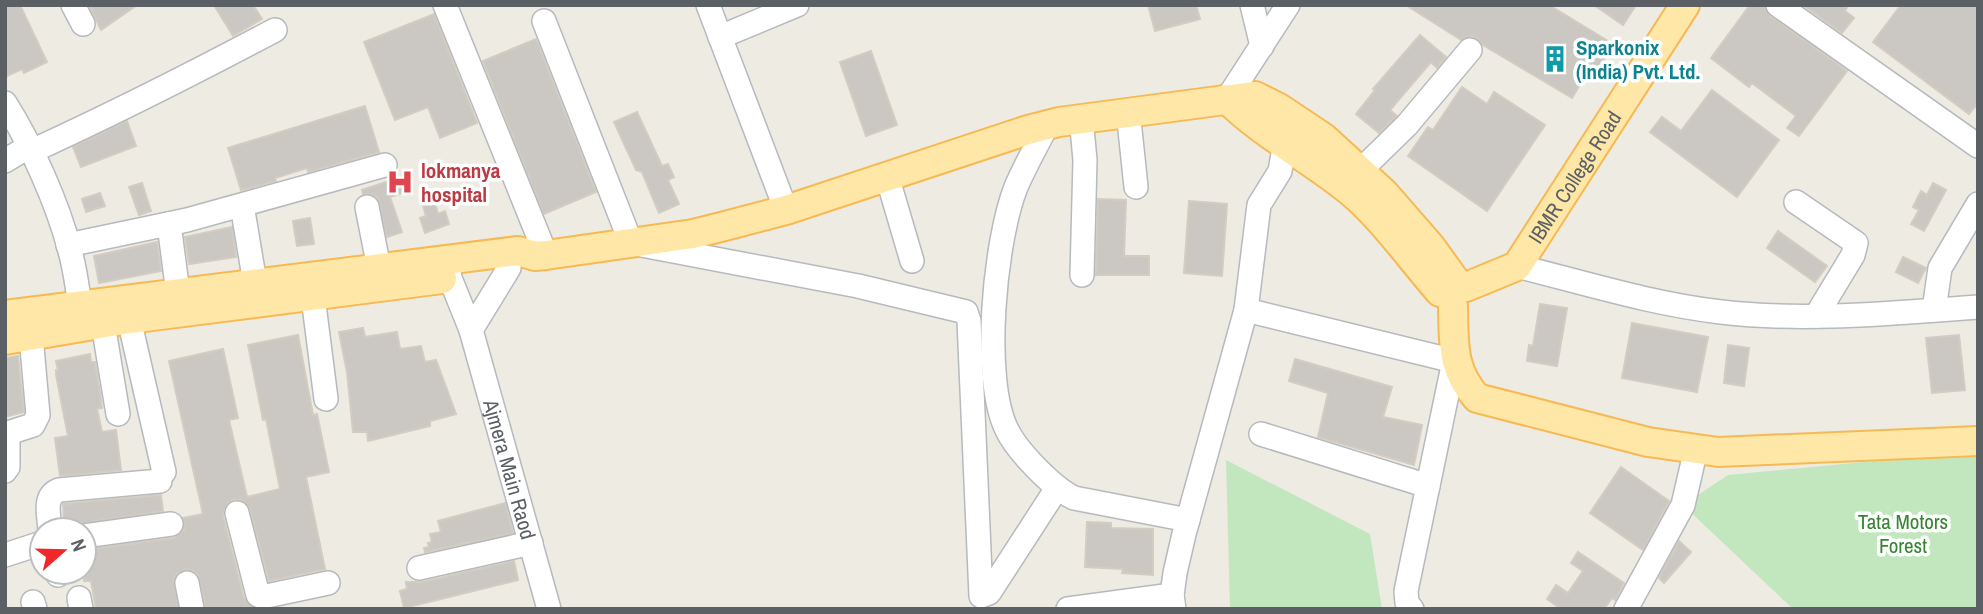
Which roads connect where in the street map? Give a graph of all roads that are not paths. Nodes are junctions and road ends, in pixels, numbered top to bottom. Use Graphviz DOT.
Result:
graph roads {
  1 [pos="445,5"];
  2 [pos="708,5"];
  3 [pos="797,5"];
  4 [pos="1252,5"];
  5 [pos="1288,5"];
  6 [pos="1685,5"];
  7 [pos="1778,5"];
  8 [pos="544,21"];
  9 [pos="275,30"];
  10 [pos="720,37"];
  11 [pos="1262,46"];
  12 [pos="1470,50"];
  13 [pos="1227,99"];
  14 [pos="5,103"];
  15 [pos="1128,111"];
  16 [pos="1081,118"];
  17 [pos="1047,125"];
  18 [pos="1285,143"];
  19 [pos="1978,146"];
  20 [pos="29,150"];
  21 [pos="5,161"];
  22 [pos="385,165"];
  23 [pos="1360,171"];
  24 [pos="887,176"];
  25 [pos="1136,187"];
  26 [pos="1796,202"];
  27 [pos="1978,204"];
  28 [pos="242,205"];
  29 [pos="368,207"];
  30 [pos="786,209"];
  31 [pos="169,224"];
  32 [pos="631,243"];
  33 [pos="68,245"];
  34 [pos="540,255"];
  35 [pos="508,260"];
  36 [pos="912,261"];
  37 [pos="1517,266"];
  38 [pos="379,268"];
  39 [pos="448,269"];
  40 [pos="1082,275"];
  41 [pos="255,284"];
  42 [pos="1453,291"];
  43 [pos="178,293"];
  44 [pos="313,297"];
  45 [pos="80,304"];
  46 [pos="1978,307"];
  47 [pos="1246,310"];
  48 [pos="1934,310"];
  49 [pos="5,314"];
  50 [pos="1816,316"];
  51 [pos="116,321"];
  52 [pos="471,330"];
  53 [pos="18,338"];
  54 [pos="1454,361"];
  55 [pos="1468,387"];
  56 [pos="326,399"];
  57 [pos="118,414"];
  58 [pos="1261,434"];
  59 [pos="1976,434"];
  60 [pos="1696,449"];
  61 [pos="5,471"];
  62 [pos="1428,486"];
  63 [pos="1057,488"];
  64 [pos="237,513"];
  65 [pos="49,516"];
  66 [pos="1188,520"];
  67 [pos="171,524"];
  68 [pos="98,534"];
  69 [pos="531,543"];
  70 [pos="28,548"];
  71 [pos="5,555"];
  72 [pos="419,568"];
  73 [pos="187,583"];
  74 [pos="328,583"];
  75 [pos="288,600"];
  76 [pos="1173,602"];
  77 [pos="192,609"];
  78 [pos="549,609"];
  79 [pos="1068,609"];
  80 [pos="1412,609"];
  81 [pos="1626,609"];
  1 -- 34 [label="street"];
  2 -- 10 [label="street"];
  3 -- 10 [label="street"];
  4 -- 11 [label="street"];
  5 -- 11 [label="street"];
  6 -- 37 [label="main road, IBMR College Road"];
  7 -- 19 [label="street"];
  8 -- 32 [label="street"];
  9 -- 20 [label="street"];
  10 -- 30 [label="street"];
  11 -- 13 [label="street"];
  12 -- 23 [label="street"];
  13 -- 15 [label="main road"];
  13 -- 18 [label="main road"];
  13 -- 23 [label="main road"];
  14 -- 20 [label="street"];
  15 -- 16 [label="main road"];
  15 -- 25 [label="street"];
  16 -- 17 [label="main road"];
  16 -- 40 [label="street"];
  17 -- 24 [label="main road"];
  17 -- 63 [label="street"];
  18 -- 42 [label="main road"];
  18 -- 47 [label="street"];
  20 -- 21 [label="street"];
  20 -- 33 [label="street"];
  22 -- 28 [label="street"];
  23 -- 42 [label="main road"];
  24 -- 30 [label="main road"];
  24 -- 36 [label="street"];
  26 -- 50 [label="street"];
  27 -- 48 [label="street"];
  28 -- 31 [label="street"];
  28 -- 41 [label="street"];
  29 -- 38 [label="street"];
  30 -- 32 [label="main road"];
  31 -- 33 [label="street"];
  31 -- 43 [label="street"];
  32 -- 34 [label="main road"];
  32 -- 63 [label="street"];
  33 -- 45 [label="street"];
  34 -- 35 [label="main road"];
  35 -- 39 [label="main road"];
  35 -- 52 [label="street"];
  37 -- 42 [label="main road, IBMR College Road"];
  37 -- 50 [label="street"];
  38 -- 39 [label="main road"];
  38 -- 41 [label="main road"];
  39 -- 44 [label="main road"];
  39 -- 52 [label="street, Ajmera Main Raod"];
  41 -- 43 [label="main road"];
  42 -- 54 [label="main road"];
  43 -- 45 [label="main road"];
  44 -- 51 [label="main road"];
  44 -- 56 [label="street"];
  45 -- 49 [label="main road"];
  46 -- 48 [label="street"];
  47 -- 54 [label="street"];
  47 -- 66 [label="street"];
  48 -- 50 [label="street"];
  51 -- 53 [label="main road"];
  51 -- 57 [label="street"];
  51 -- 65 [label="street"];
  52 -- 69 [label="street, Ajmera Main Raod"];
  53 -- 61 [label="street"];
  54 -- 55 [label="main road"];
  54 -- 62 [label="street"];
  55 -- 59 [label="main road"];
  55 -- 60 [label="main road"];
  58 -- 62 [label="street"];
  59 -- 60 [label="main road"];
  60 -- 81 [label="street"];
  62 -- 80 [label="street"];
  63 -- 66 [label="street"];
  64 -- 75 [label="street"];
  66 -- 76 [label="street"];
  67 -- 68 [label="street"];
  69 -- 72 [label="street"];
  69 -- 78 [label="street, Ajmera Main Raod"];
  70 -- 71 [label="street"];
  73 -- 77 [label="street"];
  74 -- 75 [label="street"];
  76 -- 79 [label="street"];
}
